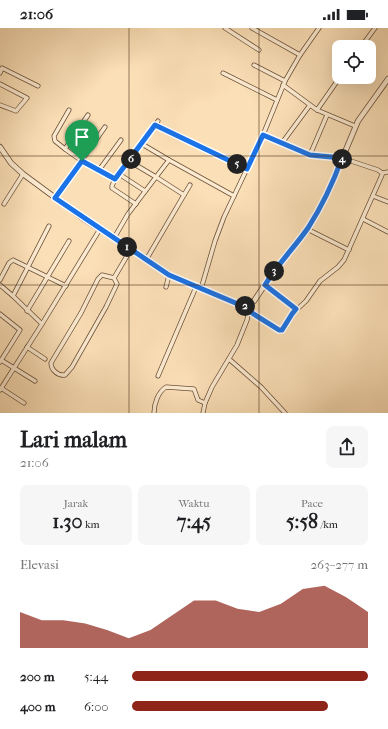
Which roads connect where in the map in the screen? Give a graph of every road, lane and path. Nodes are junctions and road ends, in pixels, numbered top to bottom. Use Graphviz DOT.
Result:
graph roads {
  1 [pos="225,28"];
  2 [pos="252,28"];
  3 [pos="311,28"];
  4 [pos="375,28"];
  5 [pos="318,30"];
  6 [pos="366,40"];
  7 [pos="259,50"];
  8 [pos="300,55"];
  9 [pos="254,65"];
  10 [pos="1,68"];
  11 [pos="0,73"];
  12 [pos="222,73"];
  13 [pos="388,79"];
  14 [pos="284,83"];
  15 [pos="0,84"];
  16 [pos="335,84"];
  17 [pos="38,86"];
  18 [pos="277,100"];
  19 [pos="0,105"];
  20 [pos="310,105"];
  21 [pos="69,110"];
  22 [pos="317,110"];
  23 [pos="88,115"];
  24 [pos="327,115"];
  25 [pos="158,121"];
  26 [pos="155,125"];
  27 [pos="355,126"];
  28 [pos="105,127"];
  29 [pos="263,135"];
  30 [pos="120,140"];
  31 [pos="282,143"];
  32 [pos="142,144"];
  33 [pos="0,148"];
  34 [pos="65,148"];
  35 [pos="310,155"];
  36 [pos="342,158"];
  37 [pos="169,160"];
  38 [pos="82,161"];
  39 [pos="129,162"];
  40 [pos="247,169"];
  41 [pos="99,170"];
  42 [pos="388,172"];
  43 [pos="382,173"];
  44 [pos="23,174"];
  45 [pos="119,174"];
  46 [pos="156,177"];
  47 [pos="115,179"];
  48 [pos="190,185"];
  49 [pos="145,191"];
  50 [pos="184,195"];
  51 [pos="234,196"];
  52 [pos="373,196"];
  53 [pos="55,198"];
  54 [pos="388,202"];
  55 [pos="4,204"];
  56 [pos="136,204"];
  57 [pos="363,219"];
  58 [pos="50,226"];
  59 [pos="100,229"];
  60 [pos="307,229"];
  61 [pos="388,232"];
  62 [pos="114,238"];
  63 [pos="70,241"];
  64 [pos="131,249"];
  65 [pos="349,250"];
  66 [pos="146,260"];
  67 [pos="29,267"];
  68 [pos="169,275"];
  69 [pos="48,277"];
  70 [pos="114,278"];
  71 [pos="0,280"];
  72 [pos="265,285"];
  73 [pos="0,286"];
  74 [pos="66,286"];
  75 [pos="166,287"];
  76 [pos="196,287"];
  77 [pos="201,289"];
  78 [pos="13,296"];
  79 [pos="250,304"];
  80 [pos="296,309"];
  81 [pos="27,311"];
  82 [pos="249,311"];
  83 [pos="0,315"];
  84 [pos="42,324"];
  85 [pos="27,347"];
  86 [pos="45,359"];
  87 [pos="229,359"];
  88 [pos="1,361"];
  89 [pos="14,368"];
  90 [pos="158,376"];
  91 [pos="35,381"];
  92 [pos="0,389"];
  93 [pos="24,403"];
  94 [pos="205,403"];
  95 [pos="154,413"];
  96 [pos="203,413"];
  97 [pos="285,413"];
  1 -- 7 [label="street"];
  2 -- 8 [label="street"];
  3 -- 5 [label="street"];
  4 -- 6 [label="street"];
  5 -- 8 [label="street"];
  8 -- 14 [label="street"];
  9 -- 14 [label="street"];
  10 -- 11 [label="street"];
  10 -- 17 [label="street"];
  12 -- 18 [label="street"];
  13 -- 27 [label="street"];
  14 -- 18 [label="street"];
  14 -- 20 [label="street"];
  15 -- 19 [label="street"];
  16 -- 22 [label="street"];
  18 -- 29 [label="street"];
  20 -- 22 [label="street"];
  20 -- 31 [label="street"];
  21 -- 34 [label="street"];
  22 -- 24 [label="street"];
  23 -- 34 [label="street"];
  24 -- 27 [label="street"];
  24 -- 35 [label="street"];
  25 -- 26 [label="street"];
  26 -- 32 [label="street"];
  26 -- 40 [label="street"];
  27 -- 36 [label="street"];
  28 -- 38 [label="street"];
  29 -- 31 [label="street"];
  29 -- 40 [label="street"];
  30 -- 41 [label="street"];
  31 -- 35 [label="street"];
  32 -- 37 [label="street"];
  32 -- 39 [label="street"];
  33 -- 44 [label="street"];
  34 -- 38 [label="street"];
  35 -- 36 [label="street"];
  36 -- 43 [label="street"];
  36 -- 60 [label="street"];
  37 -- 46 [label="street"];
  37 -- 51 [label="street"];
  38 -- 41 [label="street"];
  38 -- 53 [label="street"];
  39 -- 45 [label="street"];
  39 -- 46 [label="street"];
  40 -- 51 [label="street"];
  41 -- 47 [label="street"];
  42 -- 43 [label="street"];
  43 -- 52 [label="street"];
  44 -- 53 [label="street"];
  44 -- 55 [label="street"];
  45 -- 47 [label="street"];
  45 -- 49 [label="street"];
  46 -- 49 [label="street"];
  46 -- 50 [label="street"];
  47 -- 56 [label="street"];
  48 -- 50 [label="street"];
  49 -- 56 [label="street"];
  50 -- 66 [label="street"];
  51 -- 77 [label="street"];
  52 -- 54 [label="street"];
  52 -- 57 [label="street"];
  53 -- 59 [label="street"];
  56 -- 62 [label="street"];
  57 -- 61 [label="street"];
  57 -- 65 [label="street"];
  58 -- 67 [label="street"];
  59 -- 62 [label="street"];
  59 -- 74 [label="street"];
  60 -- 65 [label="street"];
  60 -- 72 [label="street"];
  62 -- 64 [label="street"];
  63 -- 69 [label="street"];
  64 -- 66 [label="street"];
  64 -- 70 [label="street"];
  65 -- 80 [label="street"];
  66 -- 68 [label="street"];
  67 -- 69 [label="street"];
  67 -- 71 [label="street"];
  67 -- 78 [label="street"];
  68 -- 75 [label="street"];
  68 -- 76 [label="street"];
  69 -- 74 [label="street"];
  69 -- 81 [label="street"];
  70 -- 70 [label="street"];
  72 -- 79 [label="street"];
  72 -- 80 [label="street"];
  73 -- 78 [label="street"];
  74 -- 84 [label="street"];
  76 -- 77 [label="street"];
  76 -- 90 [label="street"];
  77 -- 79 [label="street"];
  78 -- 81 [label="street"];
  79 -- 82 [label="street"];
  80 -- 82 [label="street"];
  81 -- 84 [label="street"];
  82 -- 87 [label="street"];
  83 -- 88 [label="street"];
  84 -- 85 [label="street"];
  85 -- 86 [label="street"];
  85 -- 89 [label="street"];
  87 -- 94 [label="street"];
  87 -- 97 [label="street"];
  88 -- 89 [label="street"];
  89 -- 91 [label="street"];
  89 -- 92 [label="street"];
  92 -- 93 [label="street"];
  94 -- 95 [label="street"];
  94 -- 96 [label="street"];
}
